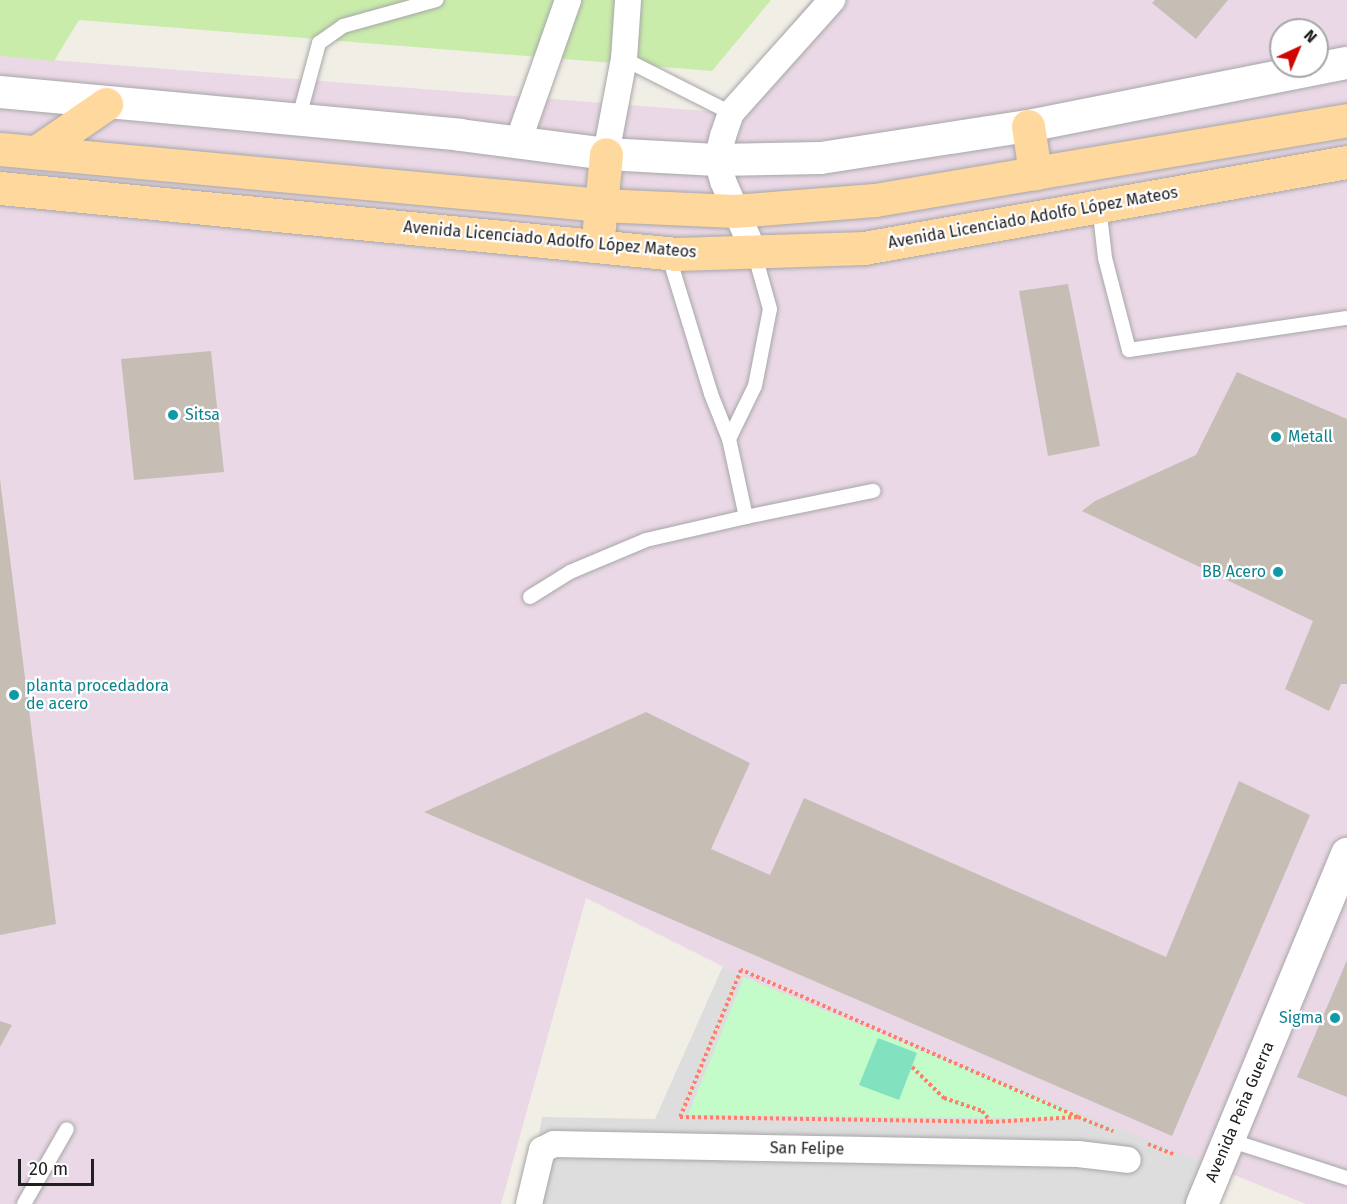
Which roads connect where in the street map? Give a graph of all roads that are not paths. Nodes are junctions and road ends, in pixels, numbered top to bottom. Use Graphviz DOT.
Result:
graph roads {
  1 [pos="436,0"];
  2 [pos="568,0"];
  3 [pos="628,0"];
  4 [pos="828,2"];
  5 [pos="624,59"];
  6 [pos="1347,63"];
  7 [pos="0,92"];
  8 [pos="106,104"];
  9 [pos="731,113"];
  10 [pos="1347,120"];
  11 [pos="298,121"];
  12 [pos="1028,126"];
  13 [pos="517,145"];
  14 [pos="0,149"];
  15 [pos="36,152"];
  16 [pos="606,154"];
  17 [pos="717,160"];
  18 [pos="1347,162"];
  19 [pos="1035,173"];
  20 [pos="0,188"];
  21 [pos="601,205"];
  22 [pos="1099,206"];
  23 [pos="734,211"];
  24 [pos="508,238"];
  25 [pos="754,252"];
  26 [pos="668,254"];
  27 [pos="1347,318"];
  28 [pos="729,439"];
  29 [pos="873,491"];
  30 [pos="746,517"];
  31 [pos="530,597"];
  32 [pos="1347,854"];
  33 [pos="67,1130"];
  34 [pos="1229,1140"];
  35 [pos="1136,1151"];
  36 [pos="1347,1178"];
  37 [pos="24,1204"];
  38 [pos="529,1204"];
  39 [pos="1202,1204"];
  1 -- 11 [label="lane"];
  2 -- 13 [label="street"];
  3 -- 5 [label="street"];
  4 -- 9 [label="street"];
  5 -- 9 [label="lane"];
  5 -- 16 [label="street"];
  6 -- 12 [label="street"];
  7 -- 8 [label="street"];
  8 -- 11 [label="street"];
  8 -- 15 [label="main road"];
  9 -- 17 [label="street"];
  10 -- 19 [label="main road"];
  11 -- 13 [label="street"];
  12 -- 17 [label="street"];
  12 -- 19 [label="main road"];
  13 -- 16 [label="street"];
  14 -- 15 [label="main road"];
  15 -- 21 [label="main road"];
  16 -- 17 [label="street"];
  16 -- 21 [label="main road"];
  17 -- 23 [label="street"];
  18 -- 22 [label="main road, Avenida Licenciado Adolfo López Mateos"];
  19 -- 23 [label="main road"];
  20 -- 24 [label="main road, Avenida Licenciado Adolfo López Mateos"];
  21 -- 23 [label="main road"];
  21 -- 24 [label="main road"];
  22 -- 25 [label="main road, Avenida Licenciado Adolfo López Mateos"];
  22 -- 27 [label="lane"];
  23 -- 25 [label="street"];
  24 -- 26 [label="main road, Avenida Licenciado Adolfo López Mateos"];
  25 -- 26 [label="main road, Avenida Licenciado Adolfo López Mateos"];
  25 -- 28 [label="lane"];
  26 -- 28 [label="lane"];
  28 -- 30 [label="lane"];
  29 -- 30 [label="lane"];
  30 -- 31 [label="lane"];
  32 -- 34 [label="street, Avenida Peña Guerra"];
  33 -- 37 [label="lane"];
  34 -- 36 [label="lane"];
  34 -- 39 [label="street, Avenida Peña Guerra"];
  35 -- 38 [label="street, San Felipe"];
}
